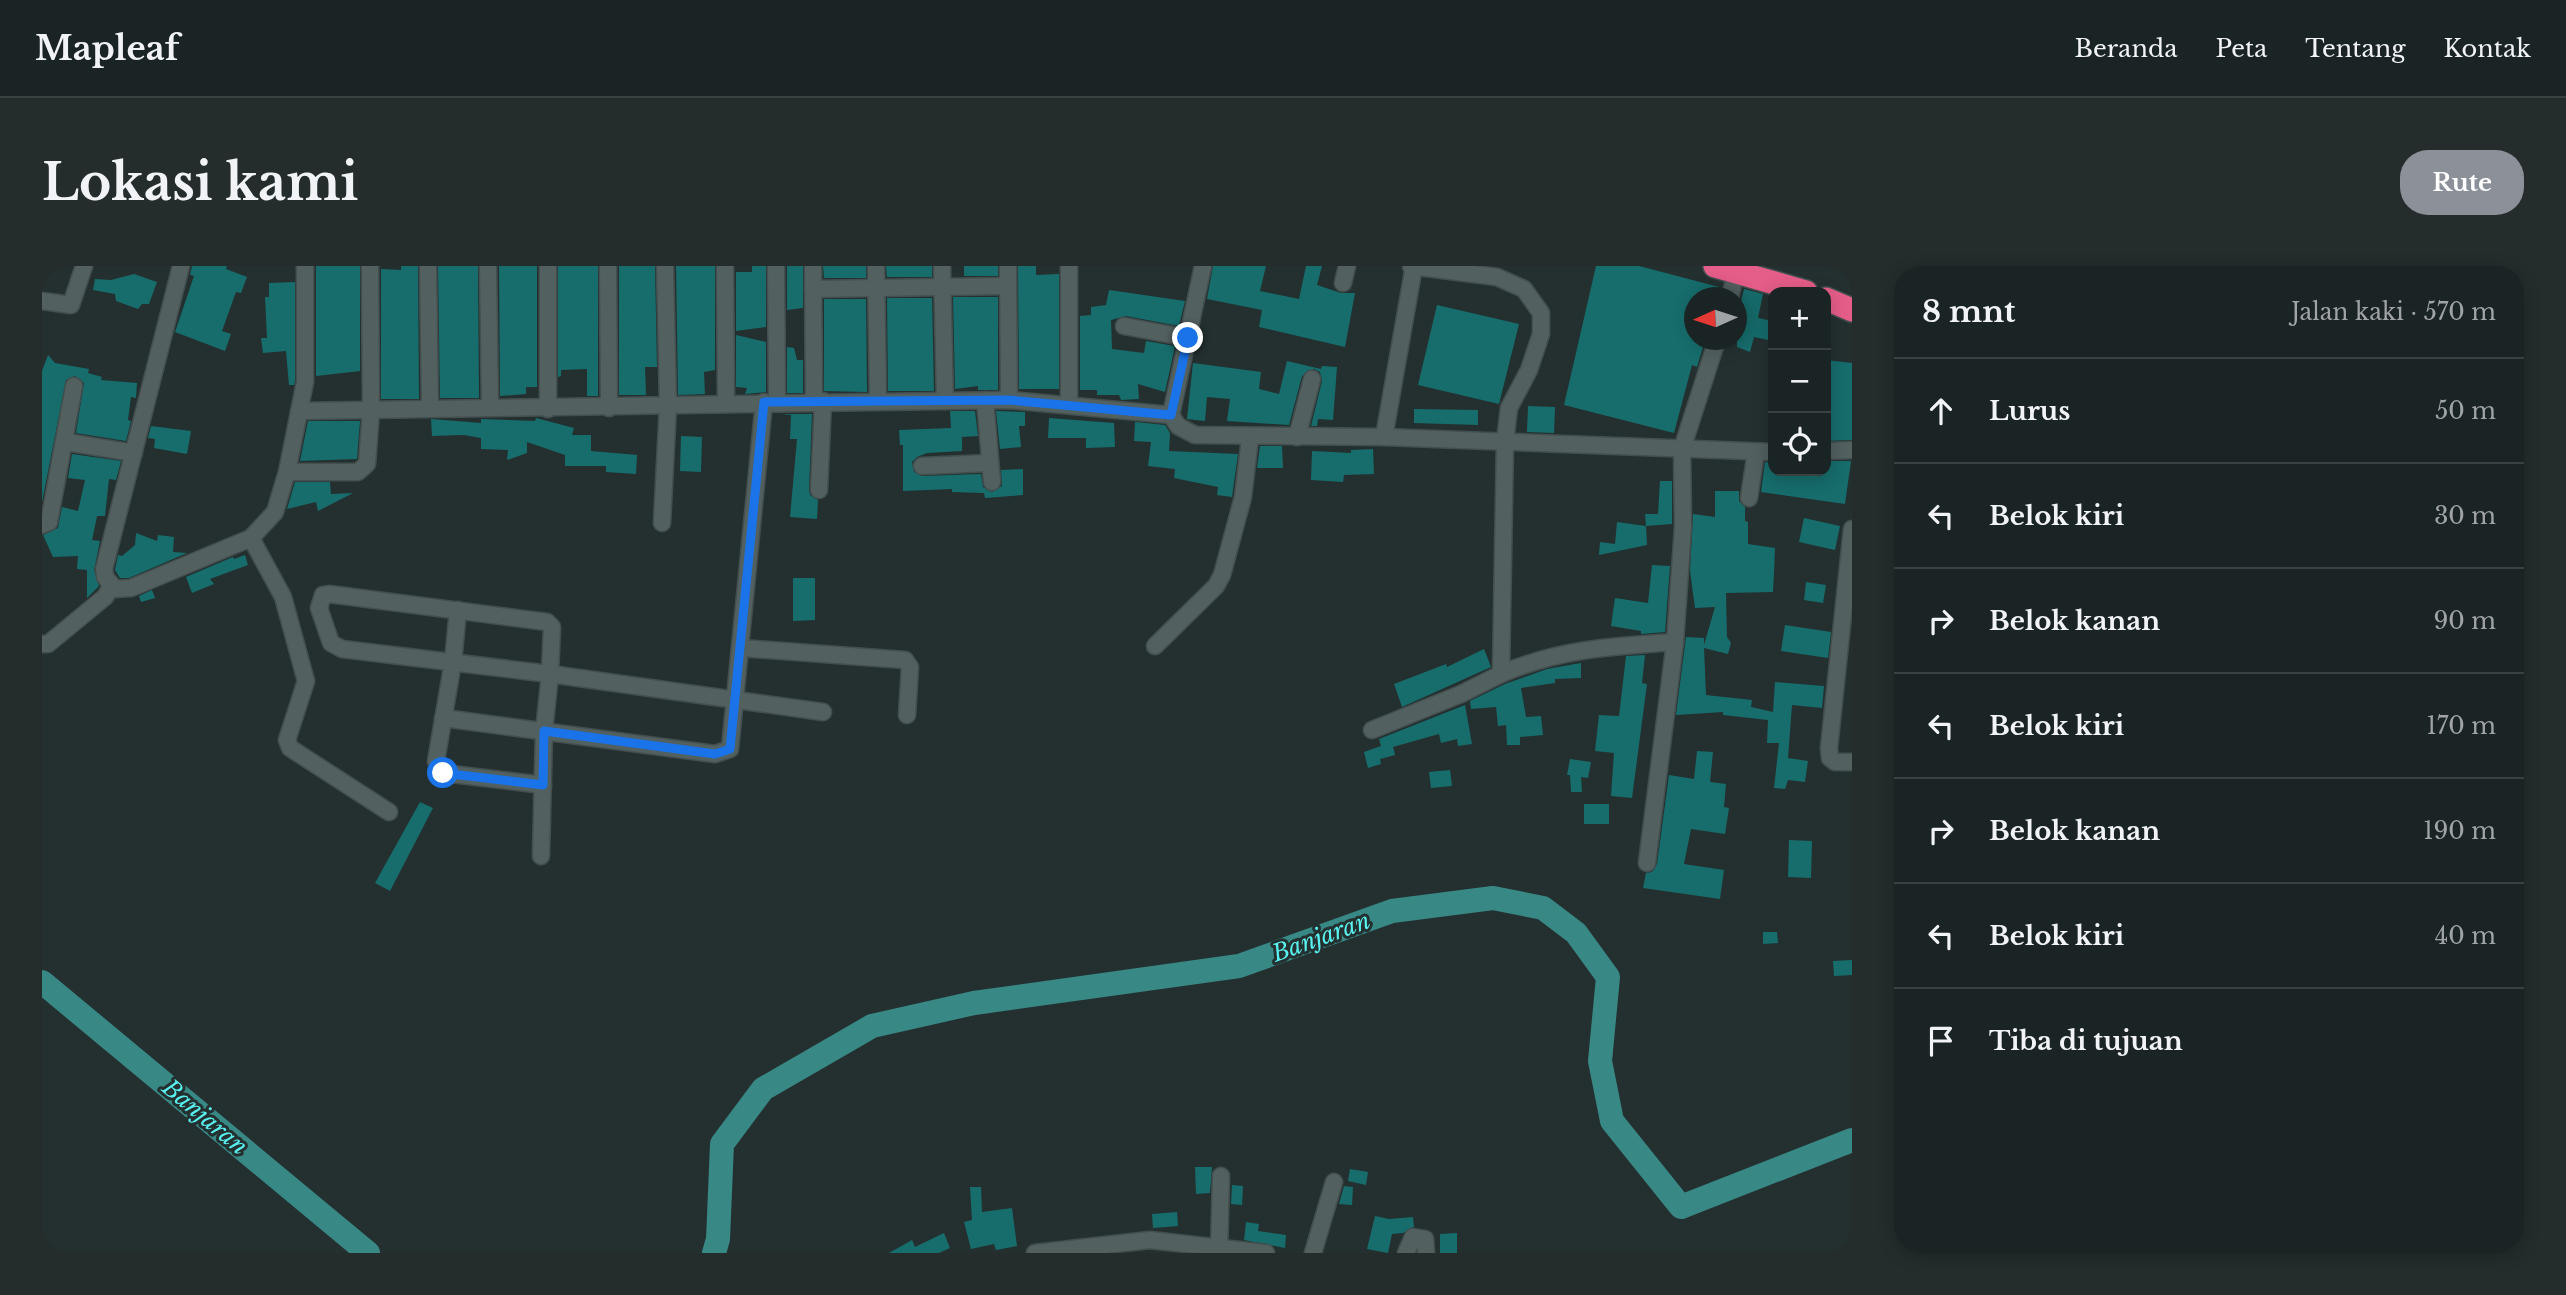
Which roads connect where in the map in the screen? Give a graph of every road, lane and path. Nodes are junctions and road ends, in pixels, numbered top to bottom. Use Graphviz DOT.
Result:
graph roads {
  1 [pos="84,266"];
  2 [pos="181,266"];
  3 [pos="305,266"];
  4 [pos="370,266"];
  5 [pos="428,266"];
  6 [pos="488,266"];
  7 [pos="548,266"];
  8 [pos="608,266"];
  9 [pos="665,266"];
  10 [pos="724,266"];
  11 [pos="776,266"];
  12 [pos="813,266"];
  13 [pos="876,266"];
  14 [pos="942,266"];
  15 [pos="1008,266"];
  16 [pos="1069,266"];
  17 [pos="1203,266"];
  18 [pos="1347,266"];
  19 [pos="1413,266"];
  20 [pos="1715,266"];
  21 [pos="1737,269"];
  22 [pos="1343,283"];
  23 [pos="1008,286"];
  24 [pos="942,287"];
  25 [pos="1733,287"];
  26 [pos="1791,287"];
  27 [pos="877,288"];
  28 [pos="813,289"];
  29 [pos="42,301"];
  30 [pos="1831,301"];
  31 [pos="1852,310"];
  32 [pos="1124,326"];
  33 [pos="1188,338"];
  34 [pos="1714,350"];
  35 [pos="1312,379"];
  36 [pos="74,386"];
  37 [pos="985,400"];
  38 [pos="1009,400"];
  39 [pos="819,401"];
  40 [pos="878,401"];
  41 [pos="944,401"];
  42 [pos="770,402"];
  43 [pos="726,404"];
  44 [pos="1069,404"];
  45 [pos="668,405"];
  46 [pos="490,407"];
  47 [pos="430,408"];
  48 [pos="609,408"];
  49 [pos="548,409"];
  50 [pos="371,410"];
  51 [pos="299,411"];
  52 [pos="1171,415"];
  53 [pos="1297,437"];
  54 [pos="1384,437"];
  55 [pos="1250,438"];
  56 [pos="1505,441"];
  57 [pos="66,442"];
  58 [pos="1682,449"];
  59 [pos="1852,450"];
  60 [pos="1831,451"];
  61 [pos="1756,452"];
  62 [pos="1768,452"];
  63 [pos="134,453"];
  64 [pos="990,463"];
  65 [pos="922,466"];
  66 [pos="287,472"];
  67 [pos="992,482"];
  68 [pos="819,490"];
  69 [pos="1749,498"];
  70 [pos="662,523"];
  71 [pos="42,525"];
  72 [pos="1852,528"];
  73 [pos="253,541"];
  74 [pos="111,587"];
  75 [pos="458,610"];
  76 [pos="1675,642"];
  77 [pos="42,644"];
  78 [pos="1155,646"];
  79 [pos="741,648"];
  80 [pos="453,662"];
  81 [pos="550,674"];
  82 [pos="1501,674"];
  83 [pos="736,701"];
  84 [pos="823,712"];
  85 [pos="907,715"];
  86 [pos="443,718"];
  87 [pos="1371,730"];
  88 [pos="544,731"];
  89 [pos="1852,762"];
  90 [pos="543,785"];
  91 [pos="388,812"];
  92 [pos="541,856"];
  93 [pos="1647,863"];
  94 [pos="1221,1175"];
  95 [pos="1334,1182"];
  96 [pos="1151,1246"];
  97 [pos="1219,1250"];
  98 [pos="1035,1253"];
  99 [pos="1266,1253"];
  100 [pos="1313,1253"];
  101 [pos="1406,1253"];
  102 [pos="1426,1253"];
  1 -- 29 [label="street"];
  2 -- 63 [label="street"];
  3 -- 51 [label="street"];
  4 -- 50 [label="street"];
  5 -- 47 [label="street"];
  6 -- 46 [label="street"];
  7 -- 49 [label="street"];
  8 -- 48 [label="street"];
  9 -- 45 [label="street"];
  10 -- 43 [label="street"];
  11 -- 42 [label="street"];
  12 -- 28 [label="street"];
  13 -- 27 [label="street"];
  14 -- 24 [label="street"];
  15 -- 23 [label="street"];
  16 -- 44 [label="street"];
  17 -- 33 [label="street"];
  18 -- 22 [label="street"];
  19 -- 54 [label="street"];
  19 -- 56 [label="street"];
  20 -- 21 [label="highway"];
  21 -- 25 [label="street"];
  21 -- 26 [label="highway"];
  23 -- 24 [label="street"];
  23 -- 38 [label="street"];
  24 -- 27 [label="street"];
  24 -- 41 [label="street"];
  27 -- 28 [label="street"];
  27 -- 40 [label="street"];
  28 -- 39 [label="street"];
  30 -- 31 [label="highway"];
  32 -- 33 [label="street"];
  33 -- 52 [label="street"];
  34 -- 58 [label="street"];
  35 -- 53 [label="street"];
  36 -- 57 [label="street"];
  37 -- 38 [label="street"];
  37 -- 41 [label="street"];
  37 -- 64 [label="street"];
  38 -- 44 [label="street"];
  39 -- 40 [label="street"];
  39 -- 42 [label="street"];
  39 -- 68 [label="street"];
  40 -- 41 [label="street"];
  42 -- 43 [label="street"];
  42 -- 79 [label="street"];
  43 -- 45 [label="street"];
  44 -- 52 [label="street"];
  45 -- 48 [label="street"];
  45 -- 70 [label="street"];
  46 -- 47 [label="street"];
  46 -- 49 [label="street"];
  47 -- 50 [label="street"];
  48 -- 49 [label="street"];
  50 -- 51 [label="street"];
  50 -- 66 [label="street"];
  51 -- 66 [label="street"];
  52 -- 55 [label="street"];
  53 -- 54 [label="street"];
  53 -- 55 [label="street"];
  54 -- 56 [label="street"];
  55 -- 78 [label="street"];
  56 -- 58 [label="street"];
  56 -- 82 [label="street"];
  57 -- 63 [label="street"];
  57 -- 71 [label="street"];
  58 -- 61 [label="street"];
  58 -- 76 [label="street"];
  59 -- 60 [label="street"];
  61 -- 62 [label="street"];
  61 -- 69 [label="street"];
  63 -- 74 [label="street"];
  64 -- 65 [label="street"];
  64 -- 67 [label="street"];
  66 -- 73 [label="street"];
  72 -- 89 [label="street"];
  73 -- 74 [label="street"];
  73 -- 91 [label="street"];
  74 -- 77 [label="street"];
  75 -- 80 [label="street"];
  75 -- 80 [label="street"];
  75 -- 81 [label="street"];
  76 -- 82 [label="street"];
  76 -- 93 [label="street"];
  79 -- 83 [label="street"];
  79 -- 85 [label="street"];
  80 -- 81 [label="street"];
  80 -- 86 [label="street"];
  81 -- 83 [label="street"];
  81 -- 88 [label="street"];
  82 -- 87 [label="street"];
  83 -- 84 [label="street"];
  83 -- 88 [label="street"];
  86 -- 88 [label="street"];
  86 -- 90 [label="street"];
  88 -- 90 [label="street"];
  90 -- 92 [label="street"];
  94 -- 97 [label="street"];
  95 -- 100 [label="street"];
  96 -- 97 [label="street"];
  96 -- 98 [label="street"];
  97 -- 99 [label="street"];
  101 -- 102 [label="street"];
}
